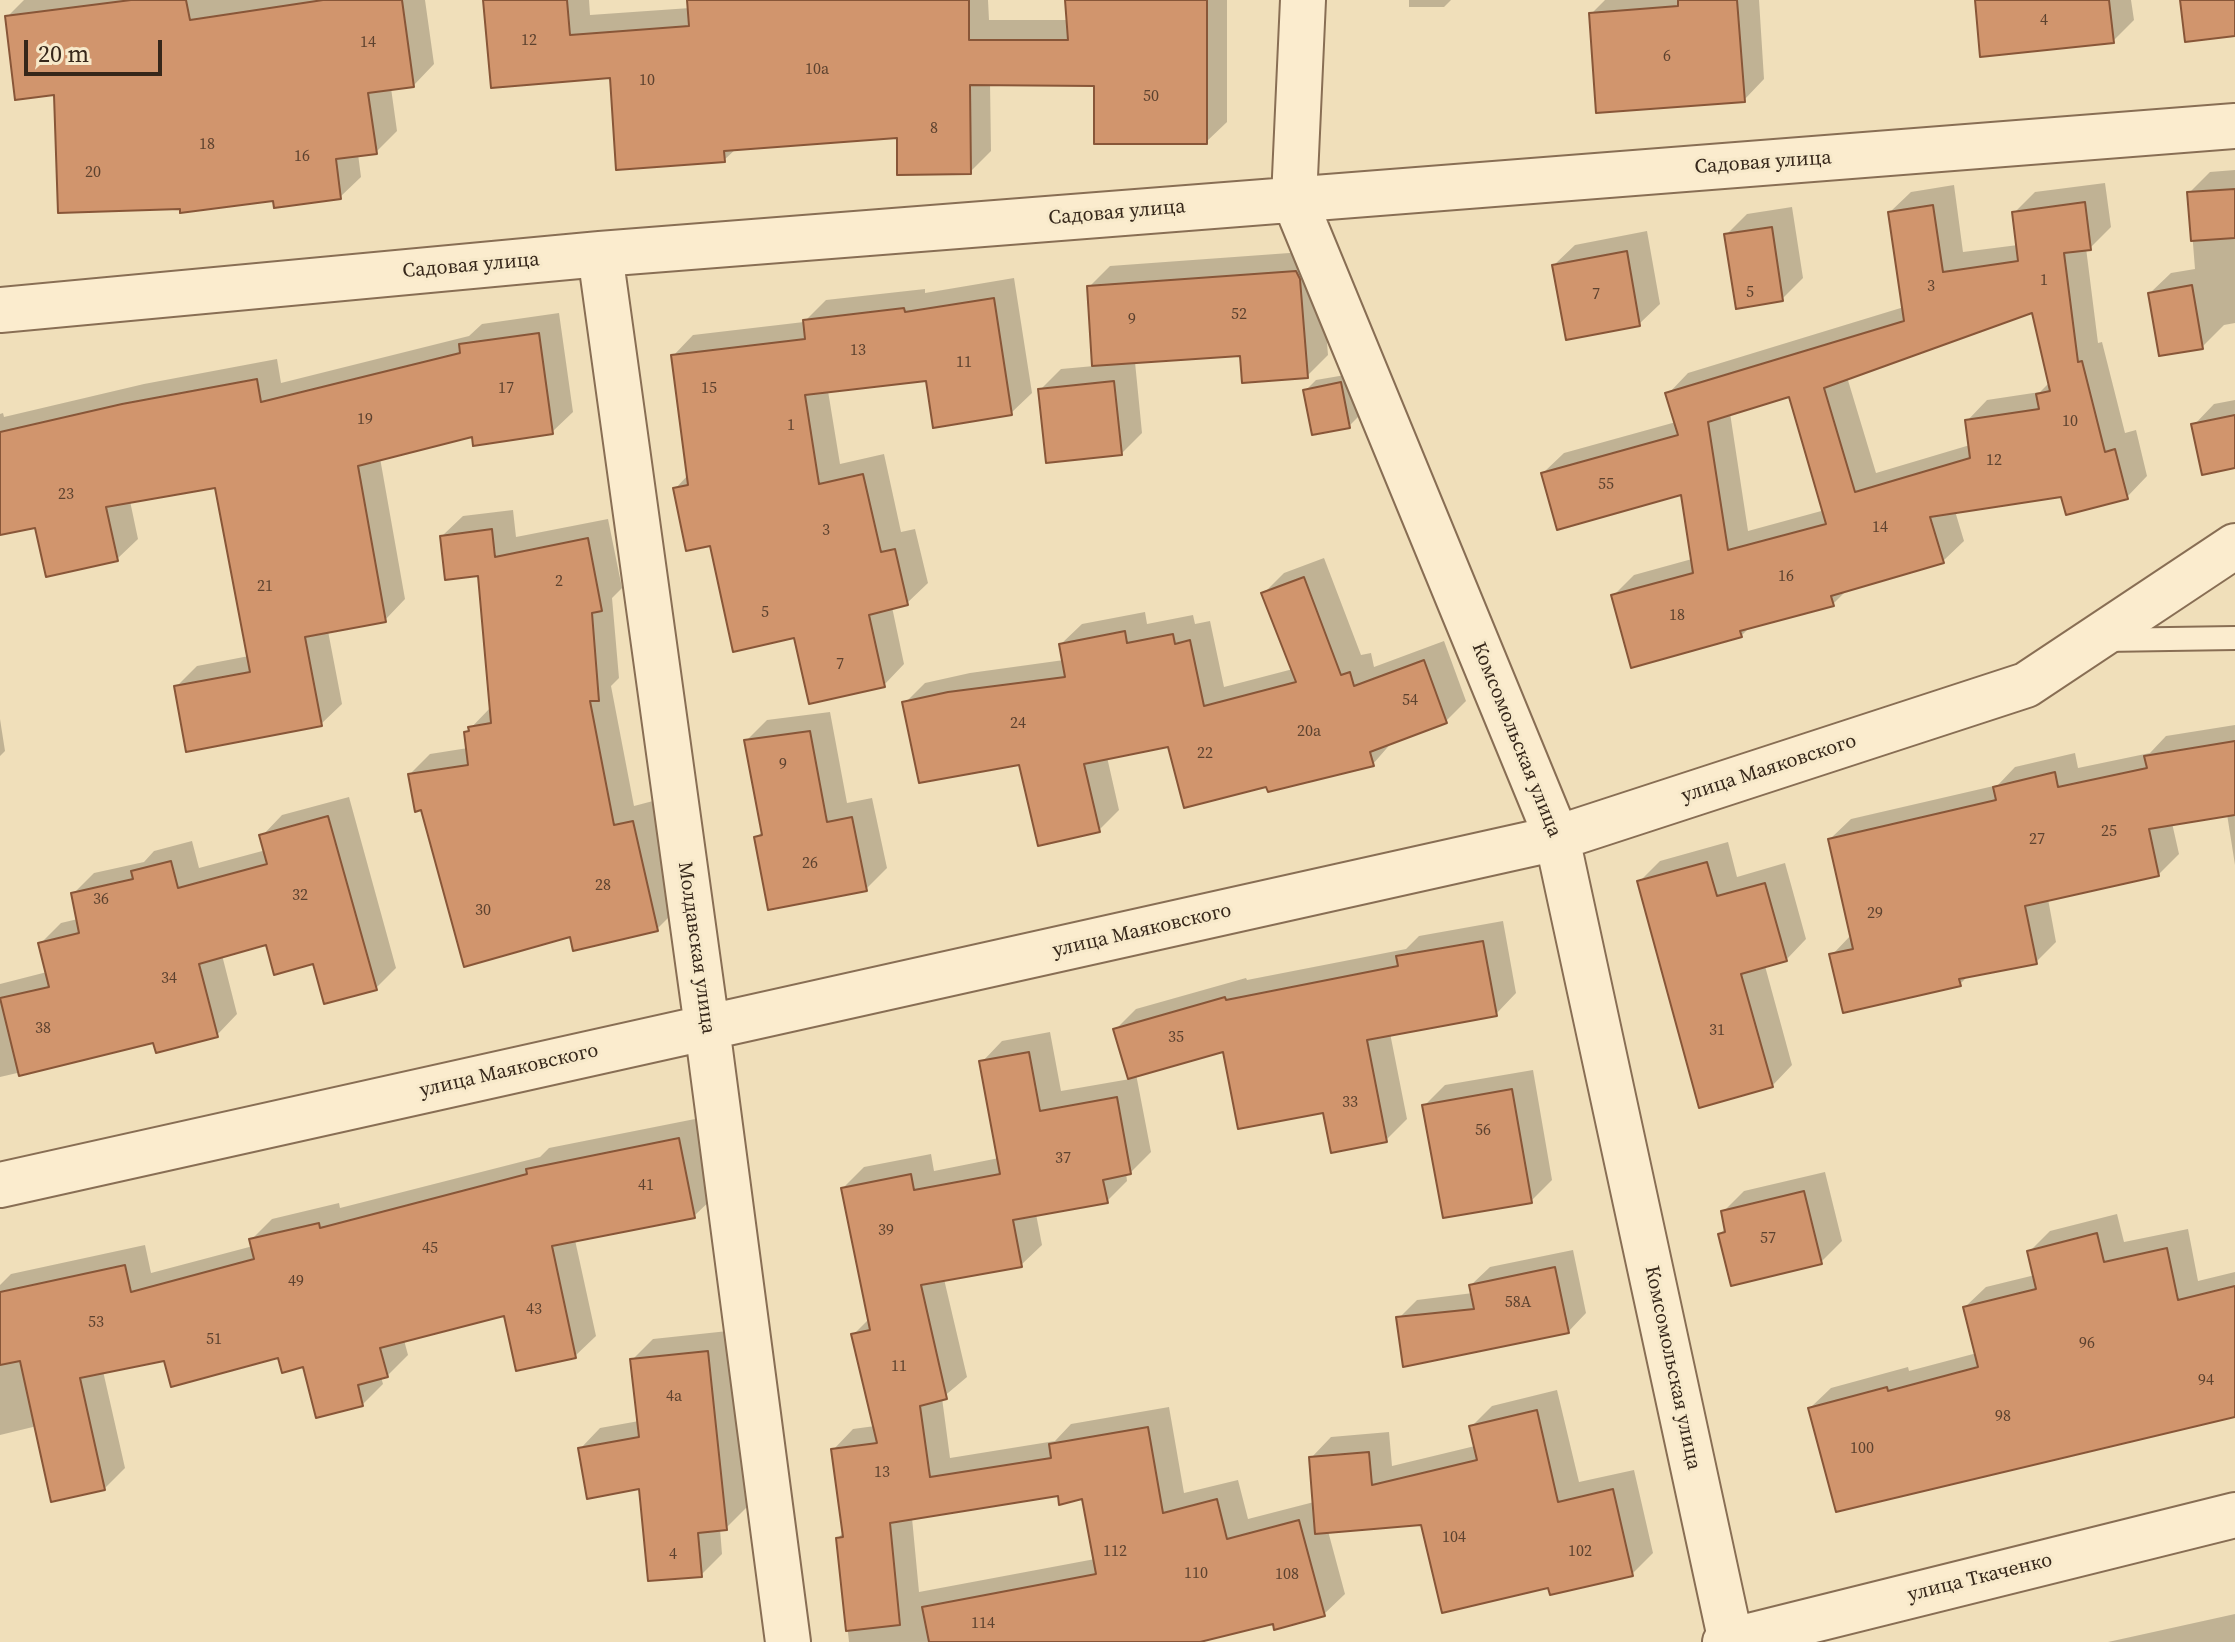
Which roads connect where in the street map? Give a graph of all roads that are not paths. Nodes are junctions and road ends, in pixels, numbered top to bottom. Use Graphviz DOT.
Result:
graph roads {
  1 [pos="1303,0"];
  2 [pos="2235,126"];
  3 [pos="1294,199"];
  4 [pos="600,254"];
  5 [pos="0,310"];
  6 [pos="2235,546"];
  7 [pos="2235,638"];
  8 [pos="2094,640"];
  9 [pos="1557,838"];
  10 [pos="707,1027"];
  11 [pos="0,1185"];
  12 [pos="2235,1515"];
  13 [pos="1729,1641"];
  14 [pos="788,1642"];
  1 -- 3 [label="street, Комсомольская улица"];
  2 -- 3 [label="street, Садовая улица"];
  3 -- 4 [label="street, Садовая улица"];
  3 -- 9 [label="street, Комсомольская улица"];
  4 -- 5 [label="street, Садовая улица"];
  4 -- 10 [label="street, Молдавская улица"];
  6 -- 8 [label="street, улица Маяковского"];
  7 -- 8 [label="lane"];
  8 -- 9 [label="street, улица Маяковского"];
  9 -- 10 [label="street, улица Маяковского"];
  9 -- 13 [label="street, Комсомольская улица"];
  10 -- 11 [label="street, улица Маяковского"];
  10 -- 14 [label="street, Молдавская улица"];
  12 -- 13 [label="street, улица Ткаченко"];
}
